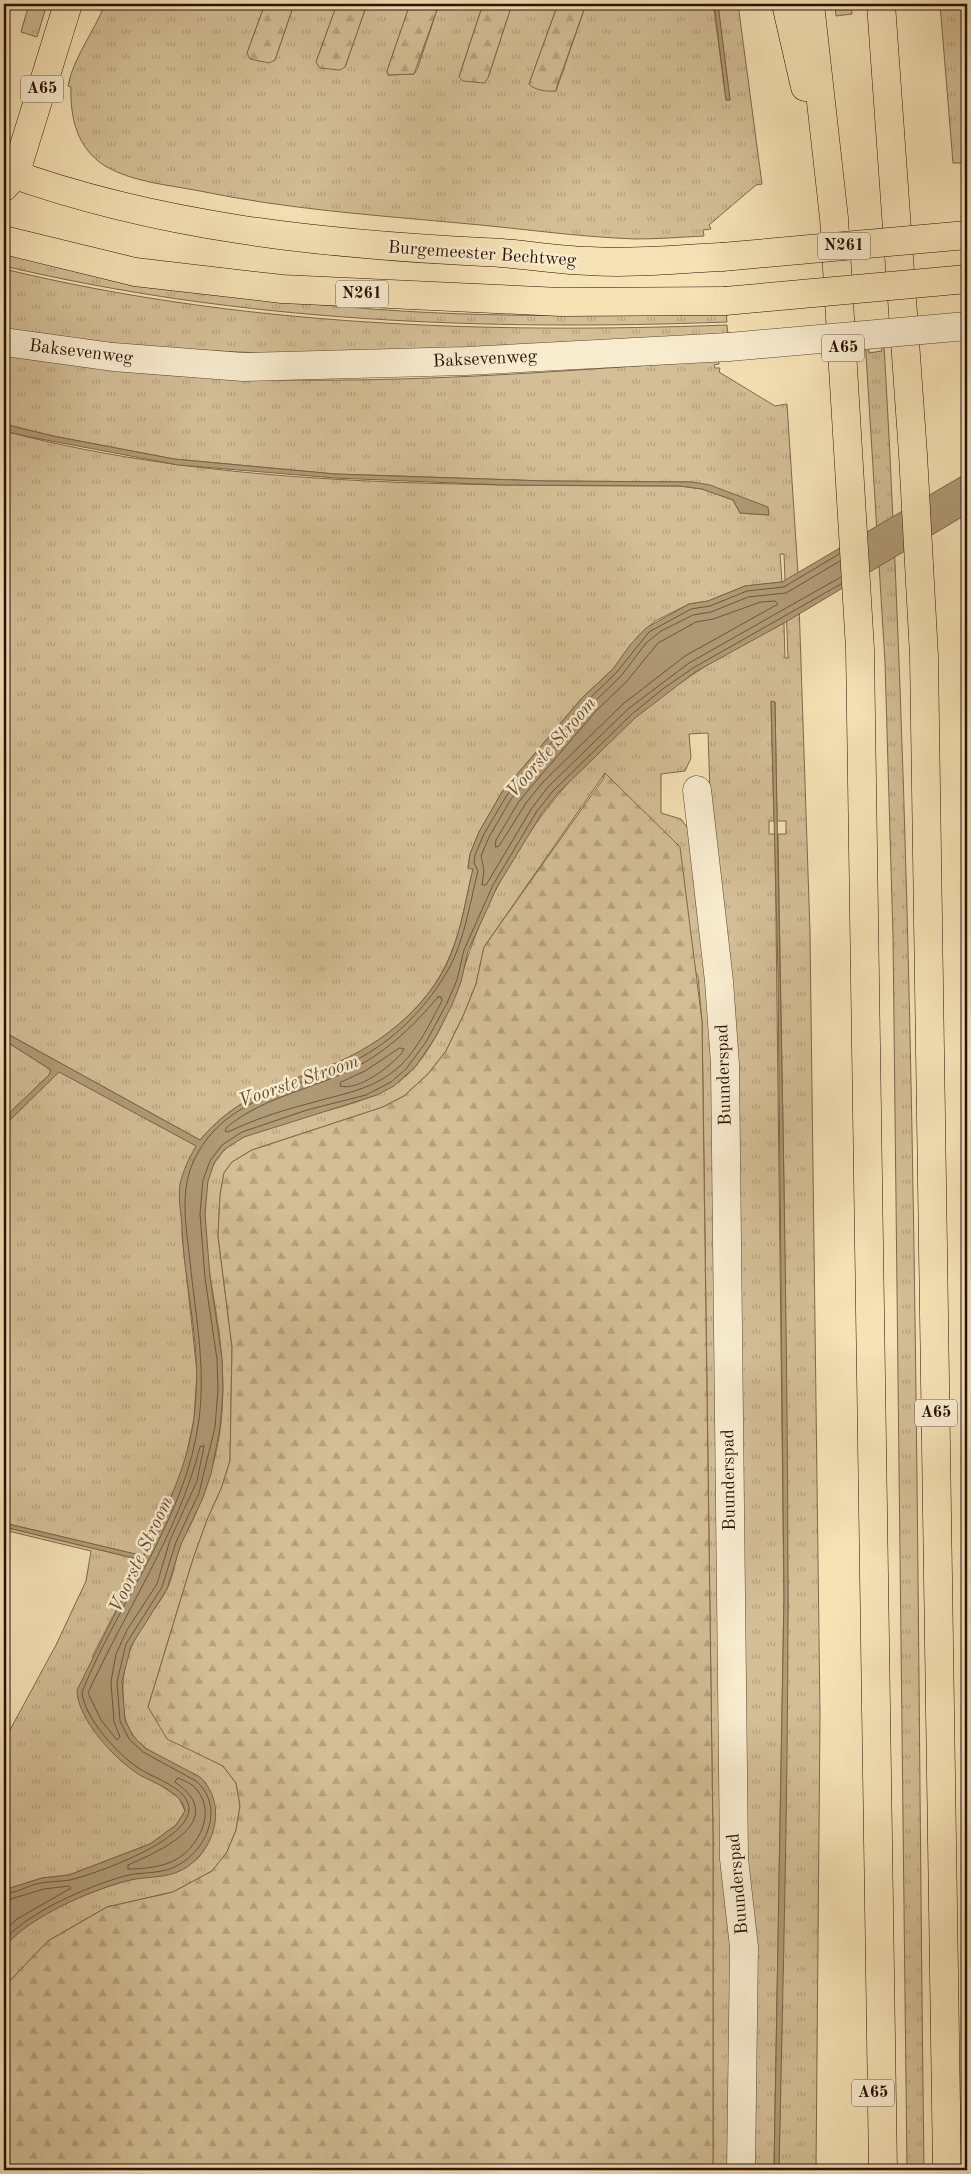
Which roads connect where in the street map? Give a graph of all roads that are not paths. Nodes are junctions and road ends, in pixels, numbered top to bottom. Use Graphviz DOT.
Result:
graph roads {
  1 [pos="68,4"];
  2 [pos="786,4"];
  3 [pos="810,4"];
  4 [pos="881,4"];
  5 [pos="895,4"];
  6 [pos="7,178"];
  7 [pos="896,214"];
  8 [pos="834,218"];
  9 [pos="967,235"];
  10 [pos="4,240"];
  11 [pos="967,279"];
  12 [pos="967,326"];
  13 [pos="4,342"];
  14 [pos="697,790"];
  15 [pos="882,2016"];
  16 [pos="741,2170"];
  17 [pos="864,2170"];
  18 [pos="884,2170"];
  19 [pos="947,2170"];
  1 -- 6 [label="main road, A65"];
  2 -- 8 [label="main road, A65"];
  3 -- 8 [label="main road, A65"];
  4 -- 7 [label="main road, A65"];
  5 -- 7 [label="main road, A65"];
  6 -- 9 [label="main road, Burgemeester Bechtweg / N261, bridge"];
  7 -- 19 [label="main road, A65"];
  8 -- 15 [label="main road, A65"];
  10 -- 11 [label="main road, N261, bridge"];
  12 -- 13 [label="street, Baksevenweg, bridge"];
  14 -- 16 [label="street, Buunderspad"];
  15 -- 17 [label="main road, A65"];
  15 -- 18 [label="main road, A65"];
}
